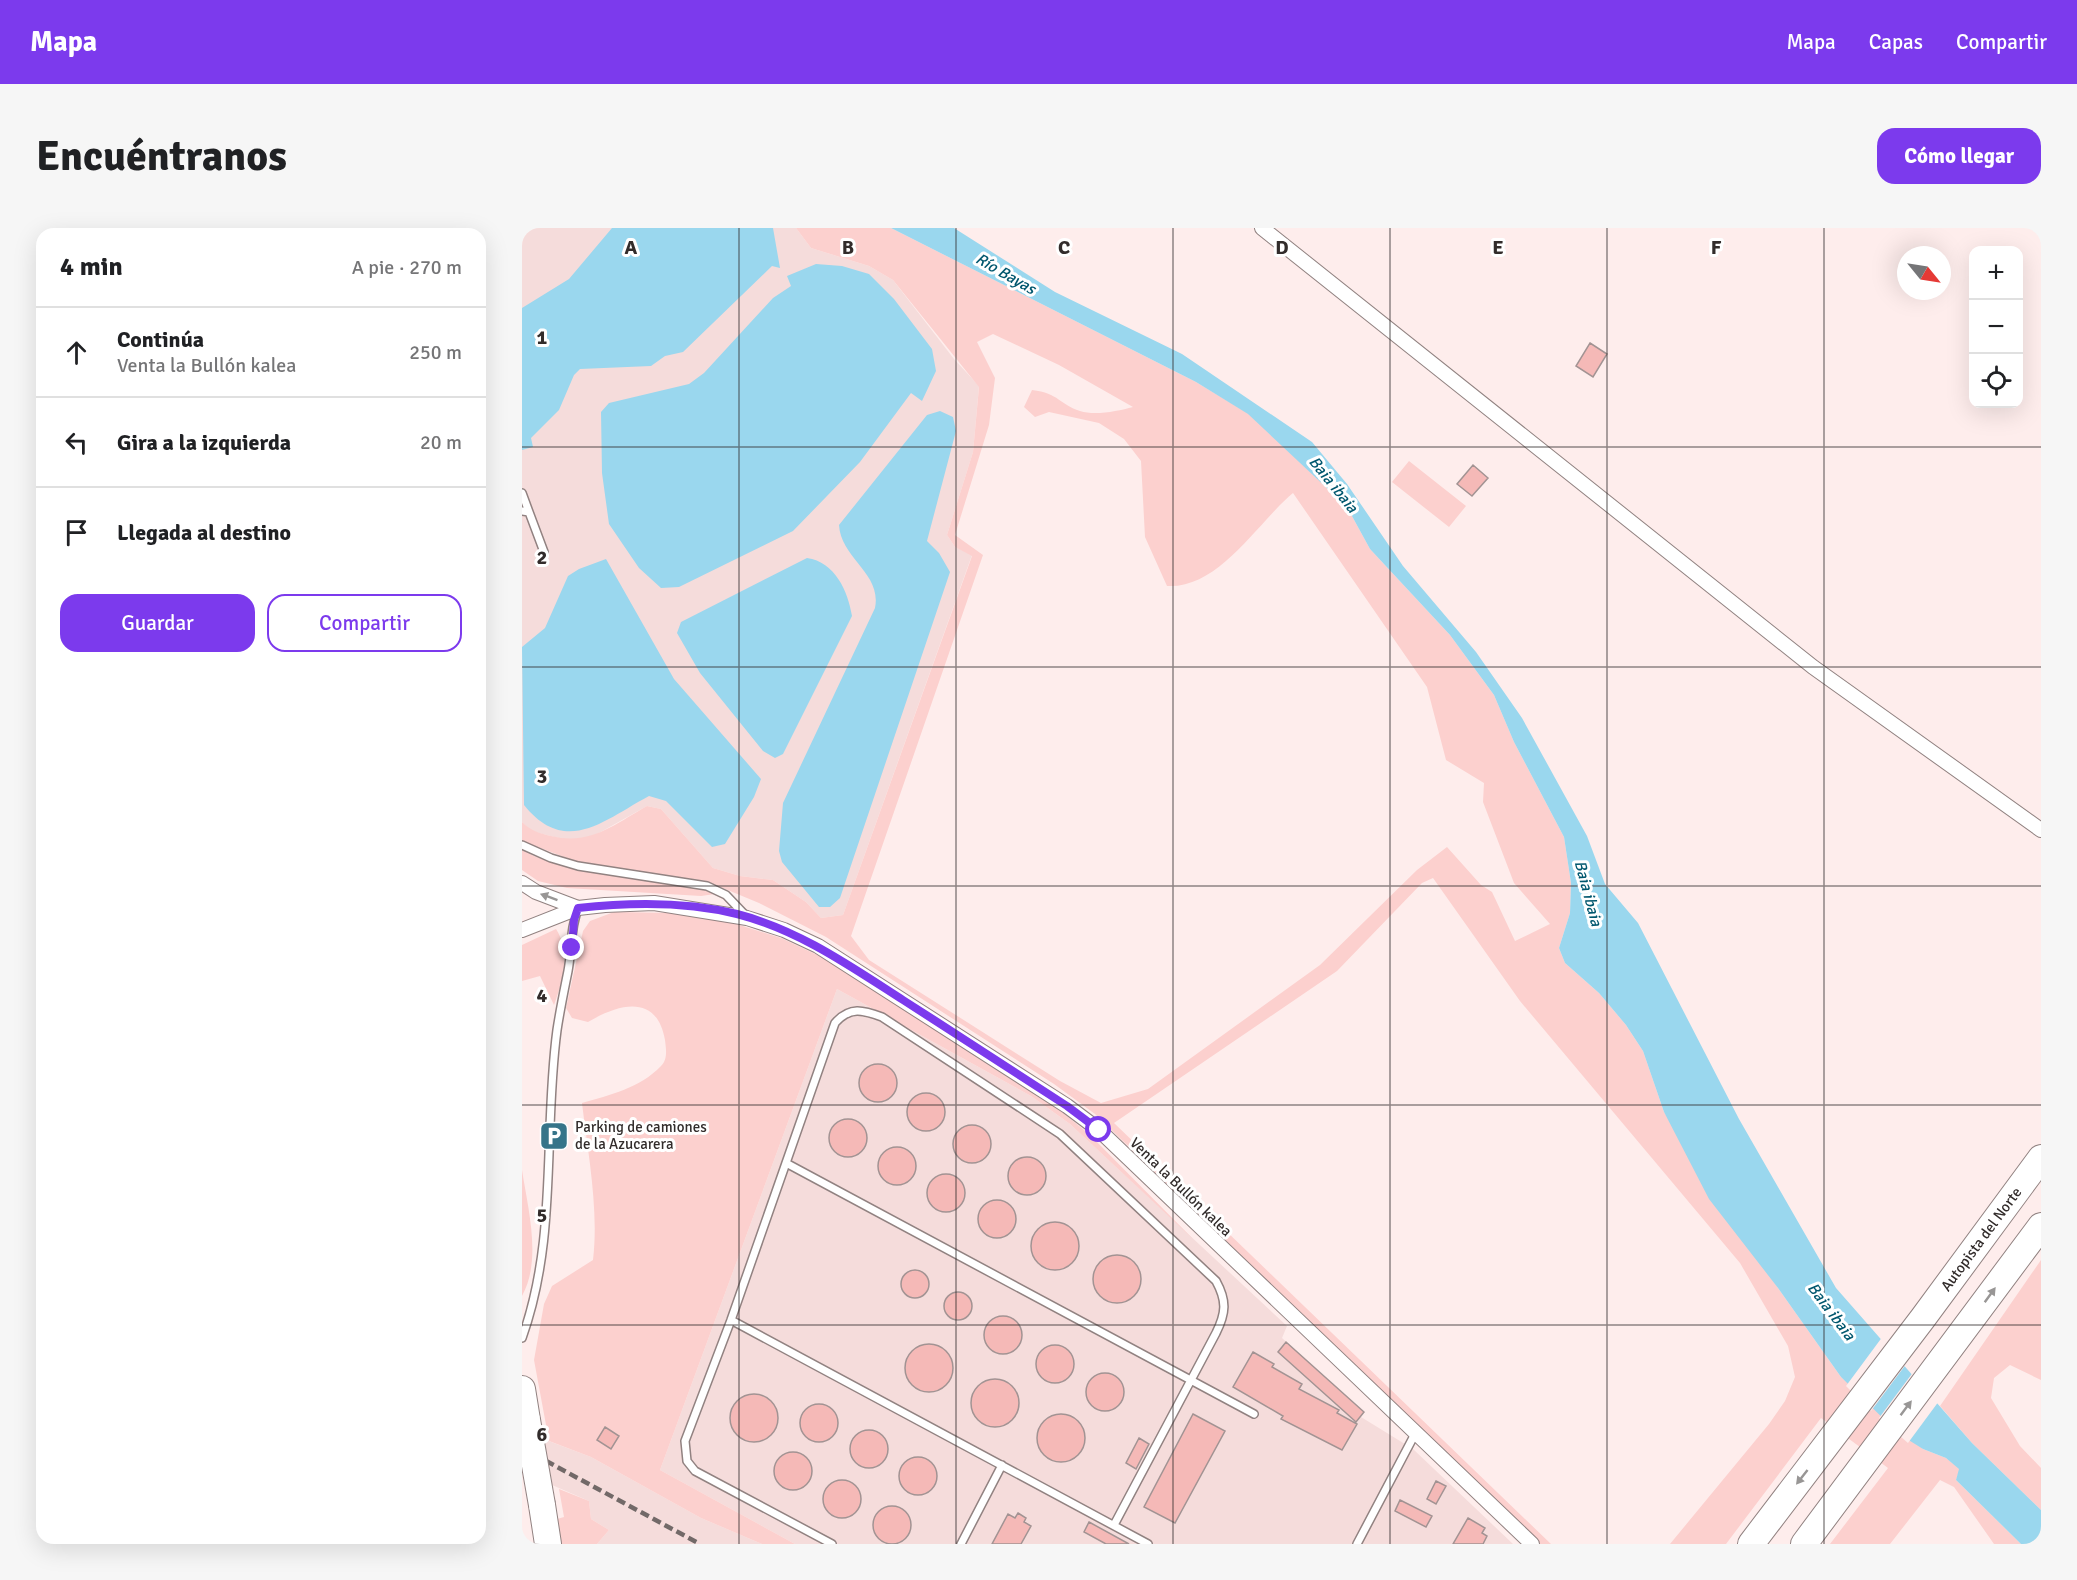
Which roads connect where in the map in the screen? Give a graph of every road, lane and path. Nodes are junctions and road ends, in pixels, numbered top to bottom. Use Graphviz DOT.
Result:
graph roads {
  1 [pos="1262,228"];
  2 [pos="522,493"];
  3 [pos="525,512"];
  4 [pos="544,552"];
  5 [pos="2041,830"];
  6 [pos="522,845"];
  7 [pos="522,883"];
  8 [pos="578,908"];
  9 [pos="747,918"];
  10 [pos="522,930"];
  11 [pos="2041,1158"];
  12 [pos="786,1163"];
  13 [pos="2041,1226"];
  14 [pos="731,1320"];
  15 [pos="522,1338"];
  16 [pos="1193,1379"];
  17 [pos="522,1389"];
  18 [pos="1254,1414"];
  19 [pos="1416,1432"];
  20 [pos="1002,1466"];
  21 [pos="1114,1525"];
  22 [pos="548,1544"];
  23 [pos="832,1544"];
  24 [pos="961,1544"];
  25 [pos="1148,1544"];
  26 [pos="1357,1544"];
  27 [pos="1532,1544"];
  28 [pos="1751,1544"];
  29 [pos="1804,1544"];
  1 -- 5 [label="street"];
  2 -- 3 [label="lane"];
  3 -- 4 [label="lane"];
  6 -- 9 [label="lane"];
  8 -- 7 [label="street, one-way"];
  8 -- 9 [label="street, Venta la Bullón kalea"];
  8 -- 10 [label="street"];
  8 -- 15 [label="lane"];
  9 -- 19 [label="street, Venta la Bullón kalea"];
  11 -- 28 [label="highway, Autopista del Norte, one-way"];
  12 -- 14 [label="lane"];
  12 -- 16 [label="lane"];
  12 -- 16 [label="lane"];
  29 -- 13 [label="highway, one-way"];
  14 -- 20 [label="lane"];
  14 -- 23 [label="lane"];
  16 -- 18 [label="lane"];
  16 -- 21 [label="lane"];
  17 -- 22 [label="highway, bridge"];
  19 -- 26 [label="lane"];
  19 -- 27 [label="street, Venta la Bullón kalea"];
  20 -- 21 [label="lane"];
  20 -- 24 [label="lane"];
  21 -- 25 [label="lane"];
}
